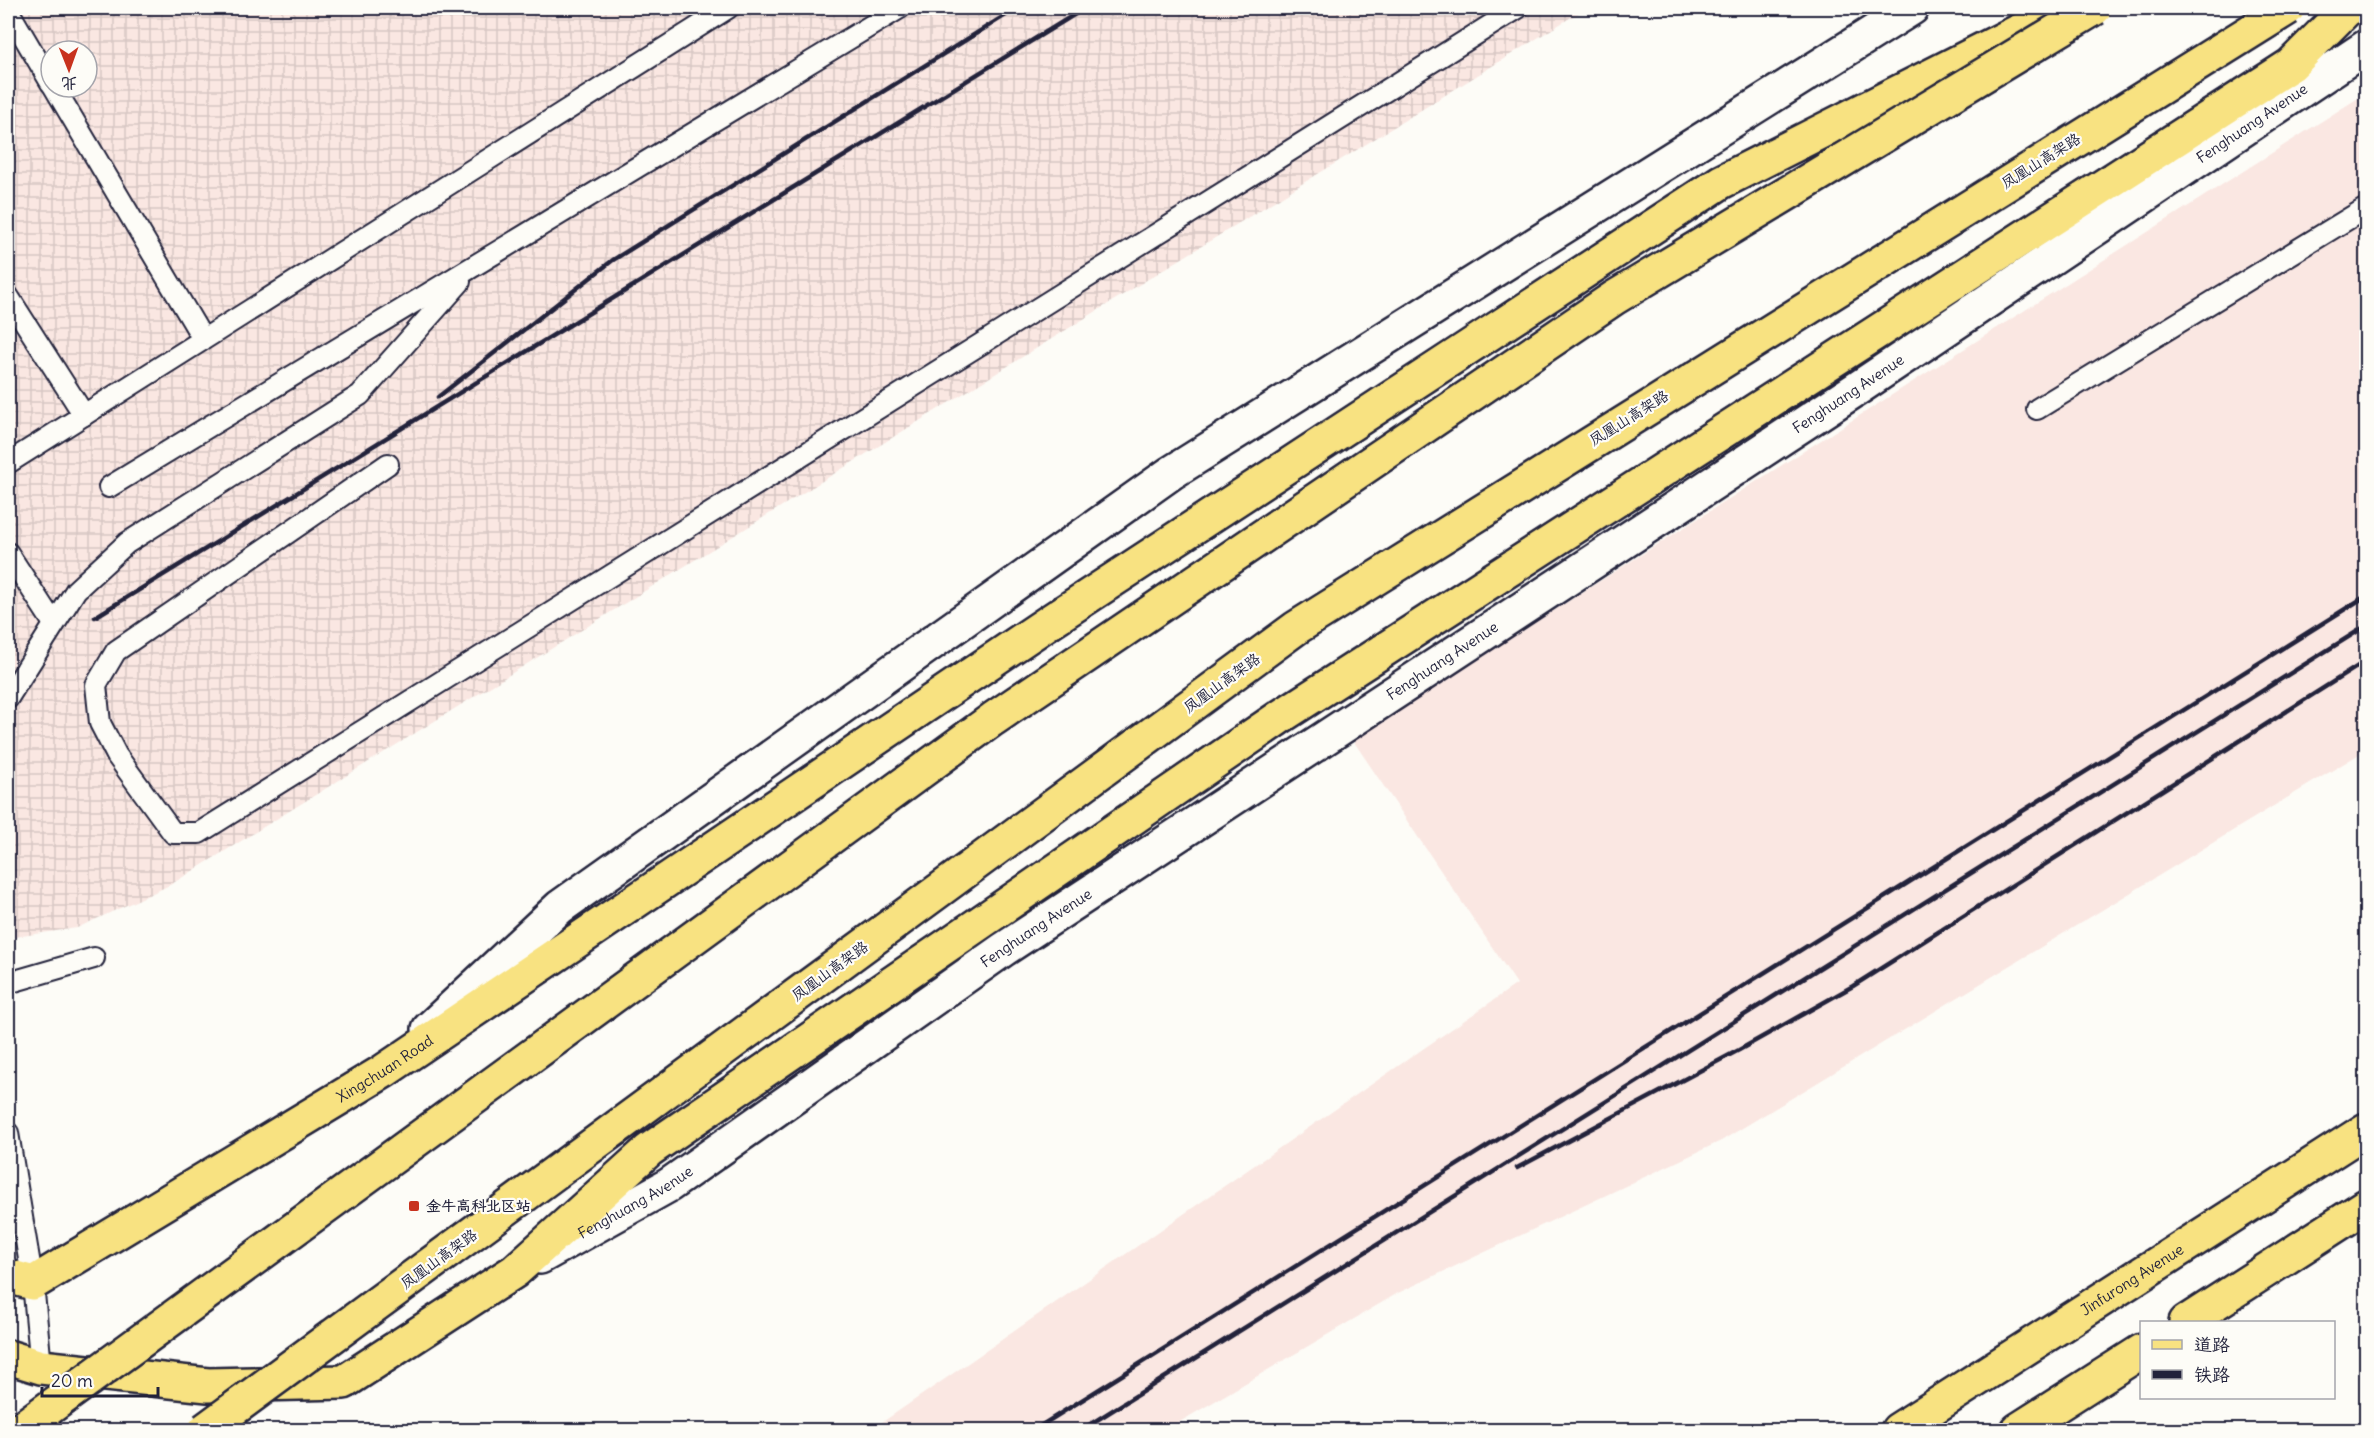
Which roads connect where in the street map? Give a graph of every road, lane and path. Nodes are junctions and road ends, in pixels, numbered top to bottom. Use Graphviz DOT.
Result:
graph roads {
  1 [pos="728,8"];
  2 [pos="900,8"];
  3 [pos="1518,8"];
  4 [pos="1912,8"];
  5 [pos="2065,8"];
  6 [pos="2095,8"];
  7 [pos="2288,8"];
  8 [pos="2348,8"];
  9 [pos="8,10"];
  10 [pos="2367,47"];
  11 [pos="39,63"];
  12 [pos="61,99"];
  13 [pos="2367,208"];
  14 [pos="473,267"];
  15 [pos="8,296"];
  16 [pos="204,339"];
  17 [pos="2037,409"];
  18 [pos="84,415"];
  19 [pos="8,463"];
  20 [pos="388,464"];
  21 [pos="109,487"];
  22 [pos="8,553"];
  23 [pos="54,624"];
  24 [pos="8,698"];
  25 [pos="94,958"];
  26 [pos="8,983"];
  27 [pos="384,1071"];
  28 [pos="2367,1130"];
  29 [pos="8,1133"];
  30 [pos="2367,1206"];
  31 [pos="515,1271"];
  32 [pos="20,1280"];
  33 [pos="2189,1321"];
  34 [pos="2140,1352"];
  35 [pos="8,1357"];
  36 [pos="41,1367"];
  37 [pos="19,1431"];
  38 [pos="205,1431"];
  39 [pos="1898,1431"];
  40 [pos="2018,1431"];
  1 -- 16 [label="lane"];
  2 -- 14 [label="lane"];
  3 -- 20 [label="lane"];
  4 -- 27 [label="main road"];
  5 -- 27 [label="main road, Xingchuan Road"];
  6 -- 37 [label="main road, bridge"];
  7 -- 38 [label="main road, 凤凰山高架路, bridge"];
  8 -- 31 [label="main road, Fenghuang Avenue"];
  9 -- 11 [label="lane"];
  10 -- 31 [label="main road, Fenghuang Avenue"];
  12 -- 16 [label="lane"];
  13 -- 17 [label="lane"];
  14 -- 21 [label="lane"];
  14 -- 23 [label="lane"];
  15 -- 18 [label="lane"];
  16 -- 18 [label="lane"];
  18 -- 19 [label="lane"];
  22 -- 23 [label="lane"];
  23 -- 24 [label="lane"];
  25 -- 26 [label="lane"];
  27 -- 32 [label="main road, Xingchuan Road"];
  28 -- 39 [label="main road, Jinfurong Avenue"];
  29 -- 32 [label="lane"];
  30 -- 33 [label="main road"];
  31 -- 36 [label="main road, Fenghuang Avenue"];
  32 -- 36 [label="lane"];
  34 -- 40 [label="main road"];
  35 -- 36 [label="main road, Fenghuang Avenue"];
}
